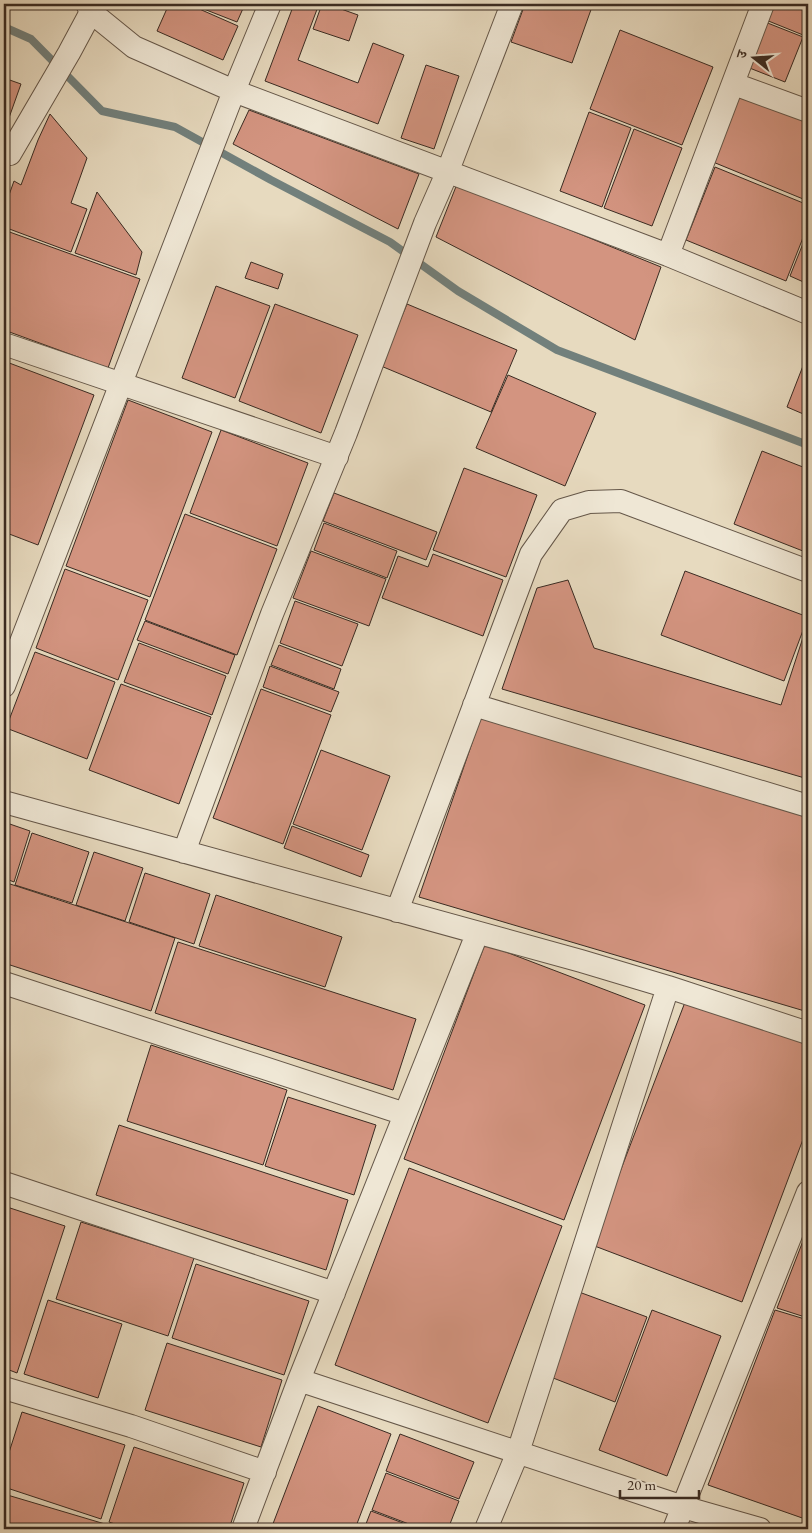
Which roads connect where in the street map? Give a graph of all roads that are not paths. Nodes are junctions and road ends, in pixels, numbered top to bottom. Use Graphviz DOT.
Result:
graph roads {
  1 [pos="270,4"];
  2 [pos="512,4"];
  3 [pos="763,4"];
  4 [pos="89,8"];
  5 [pos="734,84"];
  6 [pos="234,91"];
  7 [pos="808,112"];
  8 [pos="6,159"];
  9 [pos="447,173"];
  10 [pos="668,255"];
  11 [pos="808,313"];
  12 [pos="4,344"];
  13 [pos="121,383"];
  14 [pos="337,457"];
  15 [pos="808,571"];
  16 [pos="4,686"];
  17 [pos="474,705"];
  18 [pos="4,802"];
  19 [pos="808,806"];
  20 [pos="184,852"];
  21 [pos="396,911"];
  22 [pos="477,934"];
  23 [pos="4,983"];
  24 [pos="668,987"];
  25 [pos="808,1033"];
  26 [pos="405,1114"];
  27 [pos="4,1183"];
  28 [pos="808,1192"];
  29 [pos="334,1293"];
  30 [pos="299,1380"];
  31 [pos="4,1388"];
  32 [pos="518,1452"];
  33 [pos="264,1472"];
  34 [pos="683,1507"];
  35 [pos="243,1529"];
  36 [pos="486,1529"];
  37 [pos="674,1529"];
  38 [pos="760,1529"];
  1 -- 6 [label="street"];
  2 -- 9 [label="street"];
  3 -- 5 [label="street"];
  4 -- 6 [label="street"];
  4 -- 8 [label="street"];
  5 -- 7 [label="street"];
  5 -- 10 [label="street"];
  6 -- 9 [label="street"];
  6 -- 13 [label="street"];
  9 -- 10 [label="street"];
  9 -- 14 [label="street"];
  10 -- 11 [label="street"];
  12 -- 13 [label="street"];
  13 -- 14 [label="street"];
  13 -- 16 [label="street"];
  14 -- 20 [label="street"];
  15 -- 17 [label="street"];
  17 -- 19 [label="street"];
  17 -- 21 [label="street"];
  18 -- 20 [label="street"];
  20 -- 21 [label="street"];
  21 -- 22 [label="street"];
  22 -- 24 [label="street"];
  22 -- 26 [label="street"];
  23 -- 26 [label="street"];
  24 -- 25 [label="street"];
  24 -- 32 [label="street"];
  26 -- 29 [label="street"];
  27 -- 29 [label="street"];
  28 -- 34 [label="street"];
  29 -- 30 [label="street"];
  30 -- 32 [label="street"];
  30 -- 33 [label="street"];
  31 -- 33 [label="street"];
  32 -- 34 [label="street"];
  32 -- 36 [label="street"];
  33 -- 35 [label="street"];
  34 -- 37 [label="street"];
  34 -- 38 [label="street"];
}
